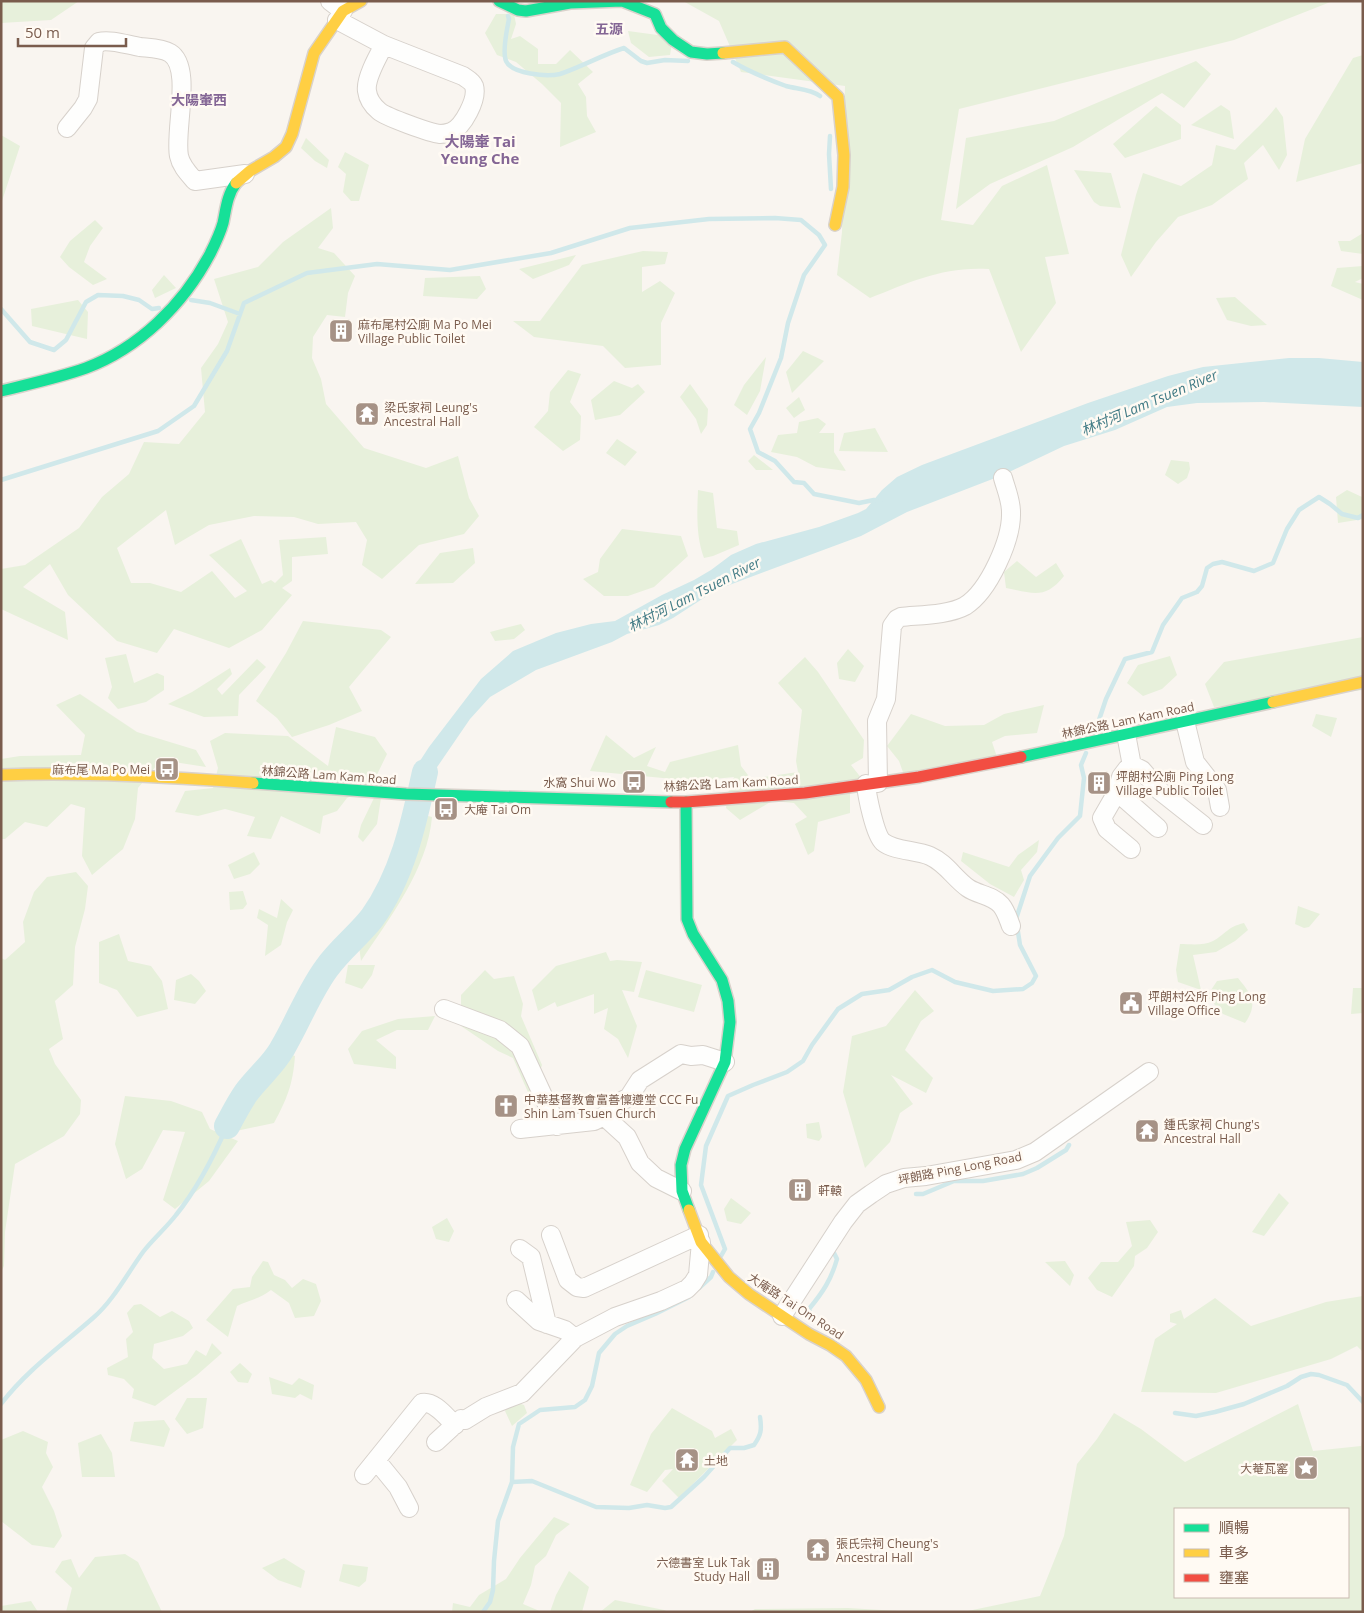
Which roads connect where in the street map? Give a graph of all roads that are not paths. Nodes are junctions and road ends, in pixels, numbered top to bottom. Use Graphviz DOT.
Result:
graph roads {
  1 [pos="361,1"];
  2 [pos="499,1"];
  3 [pos="337,11"];
  4 [pos="384,45"];
  5 [pos="67,128"];
  6 [pos="245,174"];
  7 [pos="835,225"];
  8 [pos="1,392"];
  9 [pos="1003,478"];
  10 [pos="1363,682"];
  11 [pos="1185,721"];
  12 [pos="1118,736"];
  13 [pos="1132,766"];
  14 [pos="1,775"];
  15 [pos="872,783"];
  16 [pos="1117,792"];
  17 [pos="686,802"];
  18 [pos="1220,807"];
  19 [pos="1203,825"];
  20 [pos="1158,828"];
  21 [pos="1131,849"];
  22 [pos="1011,926"];
  23 [pos="444,1010"];
  24 [pos="725,1062"];
  25 [pos="1149,1072"];
  26 [pos="604,1116"];
  27 [pos="557,1126"];
  28 [pos="520,1129"];
  29 [pos="682,1190"];
  30 [pos="552,1235"];
  31 [pos="704,1244"];
  32 [pos="520,1249"];
  33 [pos="516,1300"];
  34 [pos="782,1316"];
  35 [pos="546,1324"];
  36 [pos="575,1338"];
  37 [pos="879,1407"];
  38 [pos="455,1425"];
  39 [pos="436,1442"];
  40 [pos="376,1460"];
  41 [pos="364,1475"];
  42 [pos="409,1508"];
  1 -- 3 [label="street"];
  2 -- 7 [label="street"];
  3 -- 4 [label="street"];
  3 -- 6 [label="street"];
  4 -- 4 [label="street"];
  5 -- 6 [label="street"];
  6 -- 8 [label="street"];
  9 -- 15 [label="street"];
  10 -- 11 [label="street, 林錦公路 Lam Kam Road"];
  11 -- 12 [label="street, 林錦公路 Lam Kam Road"];
  11 -- 18 [label="street"];
  12 -- 13 [label="street"];
  12 -- 15 [label="street, 林錦公路 Lam Kam Road"];
  13 -- 16 [label="street"];
  13 -- 19 [label="street"];
  14 -- 17 [label="street, 林錦公路 Lam Kam Road"];
  15 -- 17 [label="street, 林錦公路 Lam Kam Road"];
  15 -- 22 [label="street"];
  16 -- 20 [label="street"];
  16 -- 21 [label="street"];
  17 -- 24 [label="street, 大庵路 Tai Om Road"];
  23 -- 27 [label="street"];
  24 -- 26 [label="street"];
  24 -- 29 [label="street, 大庵路 Tai Om Road"];
  25 -- 34 [label="street, 坪朗路 Ping Long Road"];
  26 -- 27 [label="street"];
  26 -- 29 [label="street"];
  27 -- 28 [label="street"];
  29 -- 31 [label="street, 大庵路 Tai Om Road"];
  30 -- 31 [label="street"];
  31 -- 34 [label="street, 大庵路 Tai Om Road"];
  31 -- 36 [label="street"];
  32 -- 35 [label="street"];
  33 -- 35 [label="street"];
  34 -- 37 [label="street, 大庵路 Tai Om Road"];
  35 -- 36 [label="street"];
  36 -- 38 [label="street"];
  38 -- 39 [label="street"];
  38 -- 40 [label="street"];
  40 -- 41 [label="street"];
  40 -- 42 [label="street"];
}
